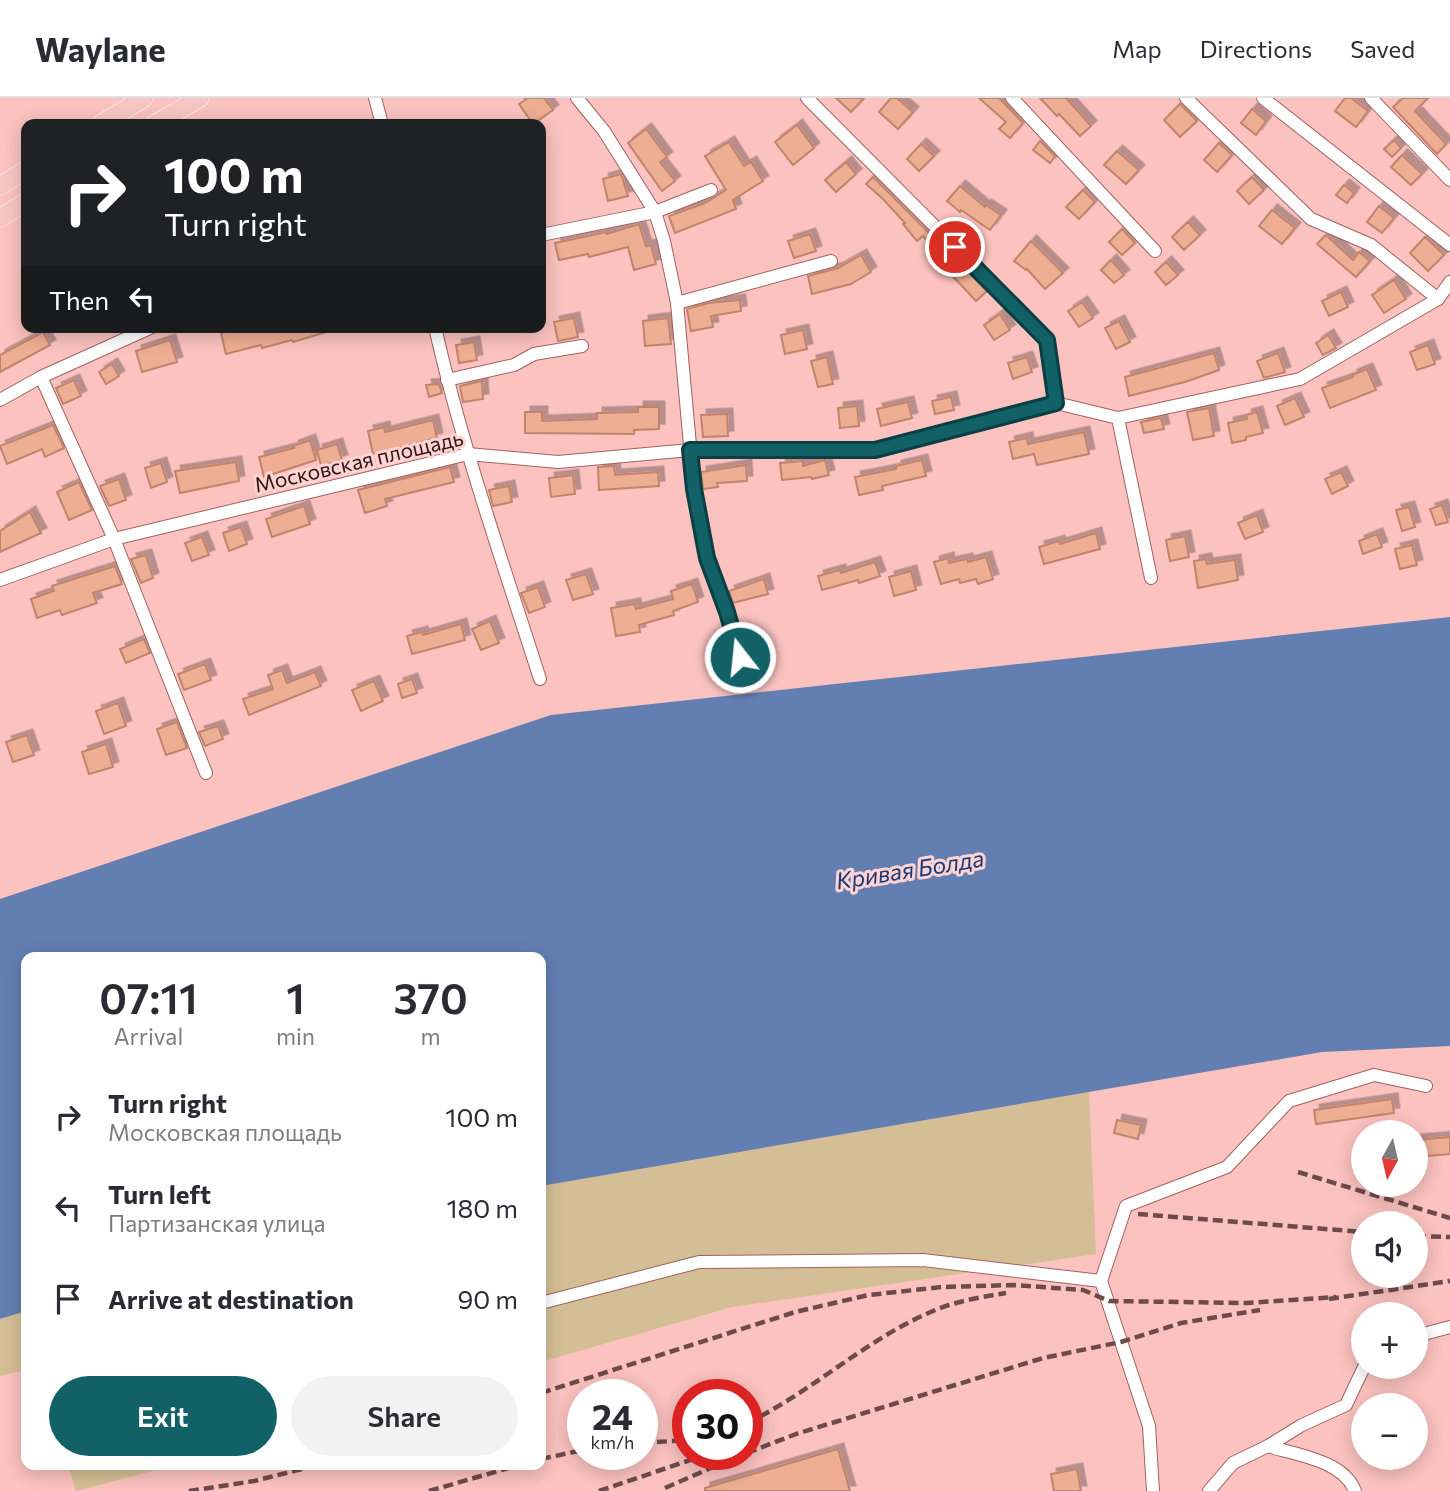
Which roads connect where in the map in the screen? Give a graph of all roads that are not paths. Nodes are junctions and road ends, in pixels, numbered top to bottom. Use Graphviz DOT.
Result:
graph roads {
  1 [pos="144,98"];
  2 [pos="200,98"];
  3 [pos="375,98"];
  4 [pos="577,98"];
  5 [pos="807,98"];
  6 [pos="1012,98"];
  7 [pos="1186,98"];
  8 [pos="1263,98"];
  9 [pos="1371,98"];
  10 [pos="109,119"];
  11 [pos="164,119"];
  12 [pos="381,119"];
  13 [pos="21,173"];
  14 [pos="1450,180"];
  15 [pos="0,186"];
  16 [pos="711,190"];
  17 [pos="21,205"];
  18 [pos="655,212"];
  19 [pos="0,218"];
  20 [pos="546,234"];
  21 [pos="1450,245"];
  22 [pos="1156,251"];
  23 [pos="831,261"];
  24 [pos="1450,282"];
  25 [pos="1438,299"];
  26 [pos="677,303"];
  27 [pos="139,333"];
  28 [pos="436,333"];
  29 [pos="582,346"];
  30 [pos="41,377"];
  31 [pos="447,380"];
  32 [pos="0,400"];
  33 [pos="1056,403"];
  34 [pos="1118,418"];
  35 [pos="690,450"];
  36 [pos="468,454"];
  37 [pos="114,539"];
  38 [pos="1151,578"];
  39 [pos="0,580"];
  40 [pos="740,657"];
  41 [pos="540,679"];
  42 [pos="206,773"];
  43 [pos="1426,1086"];
  44 [pos="1101,1281"];
  45 [pos="546,1302"];
  46 [pos="1450,1327"];
  47 [pos="1428,1333"];
  48 [pos="1358,1379"];
  49 [pos="1268,1446"];
  50 [pos="1153,1491"];
  51 [pos="1209,1491"];
  52 [pos="1355,1491"];
  1 -- 10 [label="main road"];
  2 -- 11 [label="main road"];
  3 -- 12 [label="street"];
  4 -- 18 [label="street"];
  5 -- 33 [label="street"];
  6 -- 22 [label="street"];
  7 -- 25 [label="street"];
  8 -- 21 [label="street"];
  9 -- 14 [label="street"];
  13 -- 15 [label="main road"];
  16 -- 18 [label="street"];
  17 -- 19 [label="main road"];
  18 -- 20 [label="street"];
  18 -- 26 [label="street"];
  23 -- 26 [label="street"];
  24 -- 25 [label="street, Московская площадь"];
  25 -- 34 [label="street, Московская площадь"];
  26 -- 35 [label="street"];
  27 -- 30 [label="street"];
  28 -- 31 [label="street"];
  29 -- 31 [label="street"];
  30 -- 32 [label="street"];
  30 -- 37 [label="street"];
  31 -- 36 [label="street"];
  33 -- 34 [label="street, Московская площадь"];
  33 -- 35 [label="street, Московская площадь"];
  34 -- 38 [label="street"];
  35 -- 36 [label="street, Московская площадь"];
  35 -- 40 [label="street"];
  36 -- 37 [label="street, Московская площадь"];
  36 -- 41 [label="street"];
  37 -- 39 [label="street, Московская площадь"];
  37 -- 42 [label="street"];
  43 -- 44 [label="street"];
  44 -- 45 [label="street"];
  44 -- 50 [label="street"];
  46 -- 47 [label="street"];
  48 -- 49 [label="street"];
  49 -- 51 [label="street"];
  49 -- 52 [label="street"];
}
